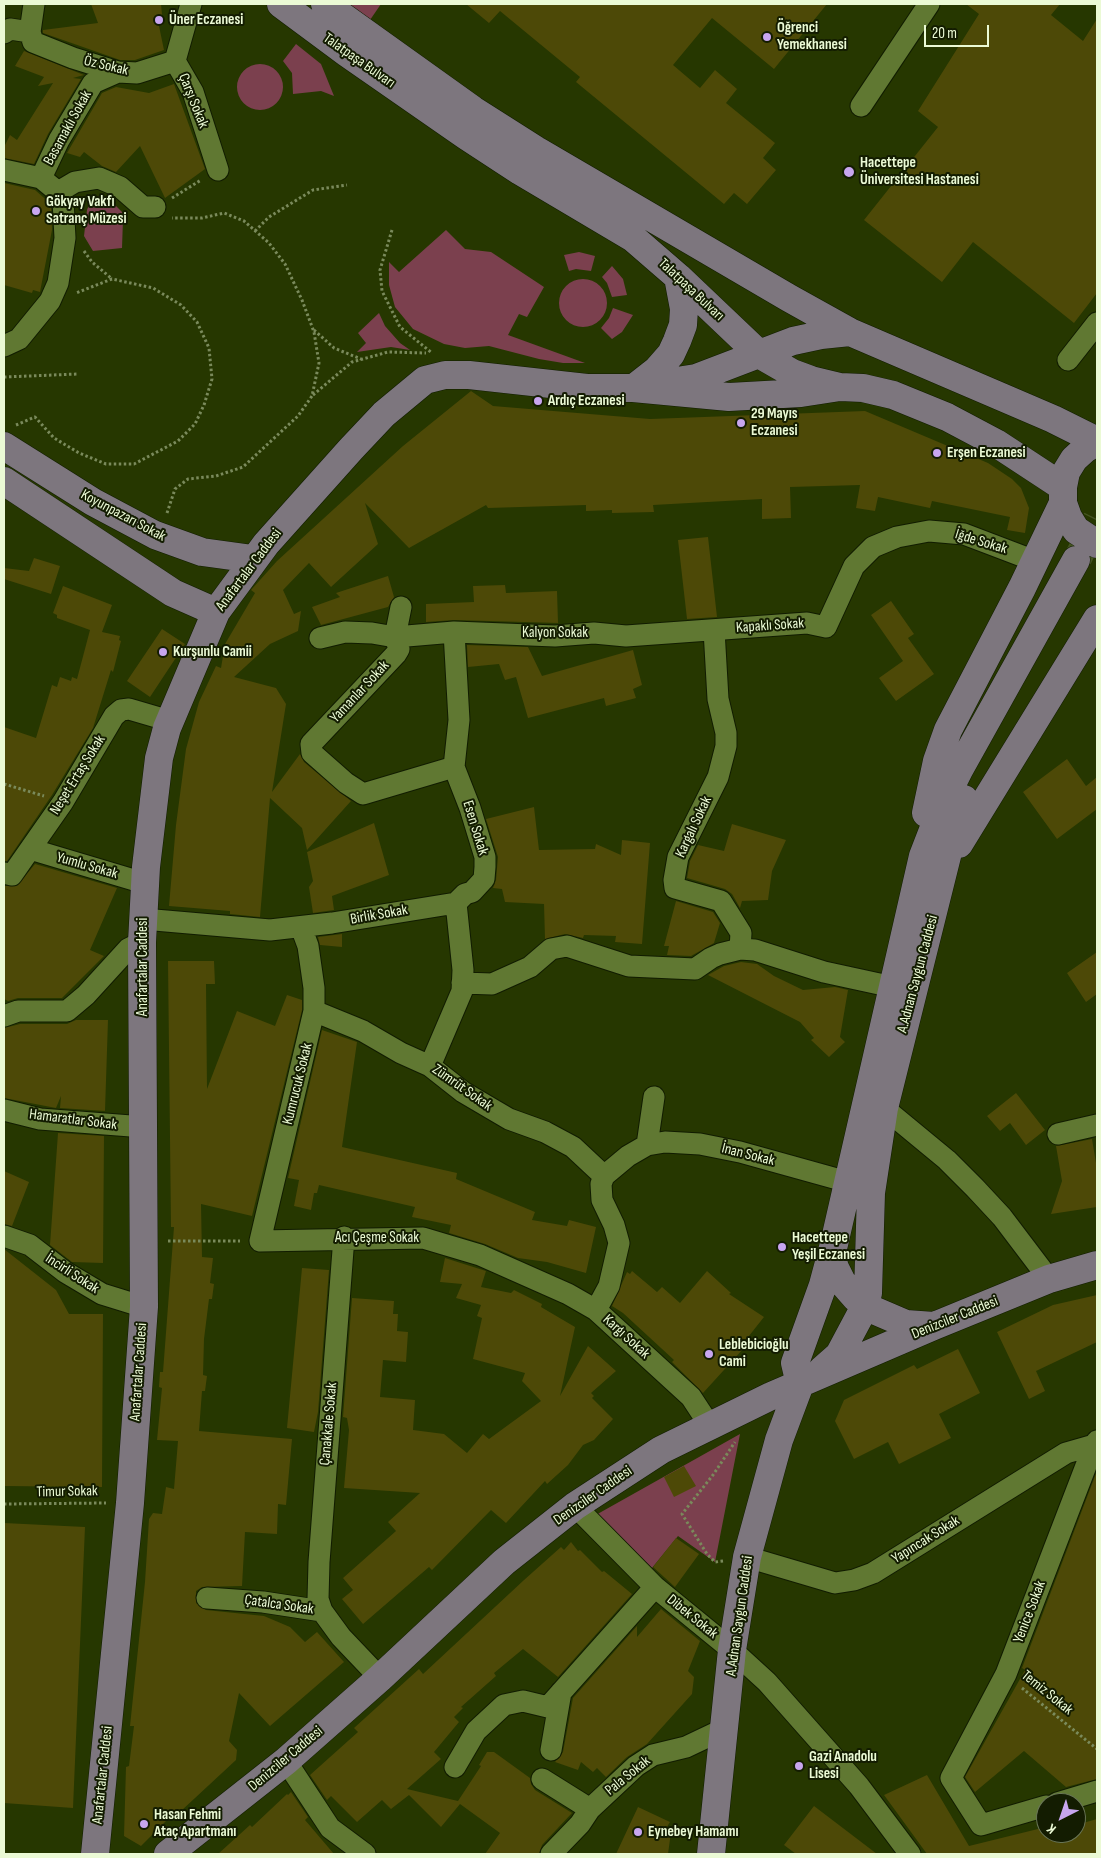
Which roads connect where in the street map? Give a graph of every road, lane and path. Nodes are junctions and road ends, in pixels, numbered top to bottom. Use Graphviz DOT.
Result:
graph roads {
  1 [pos="34,4"];
  2 [pos="191,4"];
  3 [pos="281,4"];
  4 [pos="325,4"];
  5 [pos="929,4"];
  6 [pos="4,33"];
  7 [pos="34,38"];
  8 [pos="175,61"];
  9 [pos="118,72"];
  10 [pos="861,106"];
  11 [pos="4,170"];
  12 [pos="218,170"];
  13 [pos="41,178"];
  14 [pos="347,185"];
  15 [pos="58,192"];
  16 [pos="155,207"];
  17 [pos="64,227"];
  18 [pos="392,230"];
  19 [pos="255,231"];
  20 [pos="678,277"];
  21 [pos="112,279"];
  22 [pos="50,301"];
  23 [pos="1097,323"];
  24 [pos="313,328"];
  25 [pos="850,332"];
  26 [pos="4,346"];
  27 [pos="759,354"];
  28 [pos="362,359"];
  29 [pos="1068,360"];
  30 [pos="78,374"];
  31 [pos="4,377"];
  32 [pos="840,387"];
  33 [pos="633,388"];
  34 [pos="312,396"];
  35 [pos="7,437"];
  36 [pos="1097,442"];
  37 [pos="4,481"];
  38 [pos="1063,495"];
  39 [pos="173,543"];
  40 [pos="1088,558"];
  41 [pos="253,560"];
  42 [pos="1035,560"];
  43 [pos="401,607"];
  44 [pos="216,612"];
  45 [pos="1097,619"];
  46 [pos="826,627"];
  47 [pos="714,630"];
  48 [pos="454,632"];
  49 [pos="320,638"];
  50 [pos="395,638"];
  51 [pos="170,721"];
  52 [pos="454,767"];
  53 [pos="4,784"];
  54 [pos="64,802"];
  55 [pos="30,849"];
  56 [pos="935,860"];
  57 [pos="4,873"];
  58 [pos="144,883"];
  59 [pos="456,903"];
  60 [pos="301,927"];
  61 [pos="142,930"];
  62 [pos="740,949"];
  63 [pos="462,983"];
  64 [pos="893,987"];
  65 [pos="314,1011"];
  66 [pos="4,1016"];
  67 [pos="430,1066"];
  68 [pos="654,1097"];
  69 [pos="884,1108"];
  70 [pos="4,1110"];
  71 [pos="1097,1124"];
  72 [pos="144,1127"];
  73 [pos="1058,1134"];
  74 [pos="647,1145"];
  75 [pos="604,1176"];
  76 [pos="848,1182"];
  77 [pos="4,1236"];
  78 [pos="344,1238"];
  79 [pos="143,1241"];
  80 [pos="260,1241"];
  81 [pos="831,1254"];
  82 [pos="1097,1265"];
  83 [pos="1049,1280"];
  84 [pos="865,1304"];
  85 [pos="144,1307"];
  86 [pos="596,1310"];
  87 [pos="934,1326"];
  88 [pos="800,1384"];
  89 [pos="747,1408"];
  90 [pos="710,1426"];
  91 [pos="1096,1443"];
  92 [pos="130,1503"];
  93 [pos="4,1504"];
  94 [pos="575,1506"];
  95 [pos="747,1559"];
  96 [pos="655,1587"];
  97 [pos="208,1598"];
  98 [pos="322,1611"];
  99 [pos="732,1650"];
  100 [pos="1006,1674"];
  101 [pos="380,1678"];
  102 [pos="561,1692"];
  103 [pos="726,1728"];
  104 [pos="1097,1749"];
  105 [pos="552,1750"];
  106 [pos="286,1761"];
  107 [pos="455,1767"];
  108 [pos="542,1779"];
  109 [pos="590,1809"];
  110 [pos="1036,1809"];
  111 [pos="100,1848"];
  112 [pos="168,1854"];
  113 [pos="365,1854"];
  114 [pos="551,1854"];
  115 [pos="711,1854"];
  116 [pos="910,1854"];
  1 -- 7 [label="street"];
  2 -- 8 [label="street, Çarşı Sokak"];
  3 -- 20 [label="main road, Talatpaşa Bulvarı"];
  4 -- 25 [label="main road, Talatpaşa Bulvarı"];
  5 -- 10 [label="street"];
  6 -- 7 [label="street"];
  7 -- 9 [label="street, Öz Sokak"];
  8 -- 9 [label="street, Öz Sokak"];
  8 -- 12 [label="street, Çarşı Sokak"];
  9 -- 13 [label="street, Basamaklı Sokak"];
  11 -- 13 [label="street"];
  12 -- 16 [label="path"];
  13 -- 15 [label="street, Basamaklı Sokak"];
  14 -- 19 [label="path"];
  15 -- 16 [label="street"];
  15 -- 17 [label="street"];
  16 -- 19 [label="path"];
  17 -- 21 [label="path"];
  17 -- 22 [label="street"];
  18 -- 28 [label="path"];
  19 -- 24 [label="path"];
  20 -- 27 [label="main road, Talatpaşa Bulvarı"];
  20 -- 33 [label="main road"];
  21 -- 22 [label="path"];
  21 -- 35 [label="path"];
  22 -- 26 [label="street"];
  23 -- 29 [label="street"];
  24 -- 28 [label="path"];
  24 -- 34 [label="path"];
  25 -- 27 [label="main road"];
  25 -- 36 [label="main road, Talatpaşa Bulvarı"];
  27 -- 32 [label="main road, Talatpaşa Bulvarı"];
  27 -- 33 [label="main road"];
  28 -- 34 [label="path"];
  30 -- 31 [label="path"];
  32 -- 33 [label="main road"];
  32 -- 38 [label="main road, Talatpaşa Bulvarı"];
  33 -- 41 [label="main road, Anafartalar Caddesi"];
  34 -- 39 [label="path"];
  35 -- 39 [label="main road, Koyunpazarı Sokak"];
  36 -- 38 [label="main road"];
  37 -- 44 [label="main road"];
  38 -- 40 [label="main road"];
  38 -- 42 [label="main road"];
  39 -- 41 [label="main road, Koyunpazarı Sokak"];
  40 -- 56 [label="main road, A.Adnan Saygun Caddesi"];
  41 -- 44 [label="main road, Anafartalar Caddesi"];
  42 -- 46 [label="street, İğde Sokak"];
  42 -- 56 [label="main road"];
  43 -- 50 [label="street, Yamanlar Sokak"];
  44 -- 51 [label="main road, Anafartalar Caddesi"];
  45 -- 56 [label="main road"];
  46 -- 47 [label="street, Kapaklı Sokak"];
  47 -- 48 [label="street, Kalyon Sokak"];
  47 -- 62 [label="street, Kargalı Sokak"];
  48 -- 50 [label="street, Kalyon Sokak"];
  48 -- 52 [label="street, Esen Sokak"];
  49 -- 50 [label="street, Kalyon Sokak"];
  50 -- 52 [label="street, Yamanlar Sokak"];
  51 -- 54 [label="street, Neşet Ertaş Sokak"];
  51 -- 58 [label="main road, Anafartalar Caddesi"];
  52 -- 59 [label="street, Esen Sokak"];
  53 -- 54 [label="path"];
  54 -- 55 [label="street, Neşet Ertaş Sokak"];
  55 -- 57 [label="street, Neşet Ertaş Sokak"];
  55 -- 58 [label="street, Yumlu Sokak"];
  56 -- 64 [label="main road, A.Adnan Saygun Caddesi"];
  56 -- 69 [label="main road, A.Adnan Saygun Caddesi"];
  58 -- 61 [label="main road, Anafartalar Caddesi"];
  59 -- 60 [label="street, Birlik Sokak"];
  59 -- 63 [label="street"];
  60 -- 61 [label="street, Birlik Sokak"];
  60 -- 65 [label="street, Kumrucuk Sokak"];
  61 -- 66 [label="street"];
  61 -- 72 [label="main road, Anafartalar Caddesi"];
  62 -- 63 [label="street"];
  62 -- 64 [label="street"];
  63 -- 67 [label="street"];
  64 -- 76 [label="main road, A.Adnan Saygun Caddesi"];
  65 -- 67 [label="street, Zümrüt Sokak"];
  65 -- 80 [label="street, Kumrucuk Sokak"];
  67 -- 75 [label="street, Zümrüt Sokak"];
  68 -- 74 [label="street"];
  69 -- 83 [label="street"];
  69 -- 84 [label="main road, A.Adnan Saygun Caddesi"];
  70 -- 72 [label="street, Hamaratlar Sokak"];
  71 -- 73 [label="street"];
  72 -- 79 [label="main road, Anafartalar Caddesi"];
  74 -- 75 [label="street"];
  74 -- 76 [label="street, İnan Sokak"];
  75 -- 86 [label="street, Kargı Sokak"];
  76 -- 81 [label="main road, A.Adnan Saygun Caddesi"];
  77 -- 85 [label="street, İncirli Sokak"];
  78 -- 80 [label="street, Acı Çeşme Sokak"];
  78 -- 86 [label="street, Acı Çeşme Sokak"];
  78 -- 98 [label="street, Çanakkale Sokak"];
  79 -- 80 [label="path"];
  79 -- 85 [label="main road, Anafartalar Caddesi"];
  81 -- 84 [label="main road"];
  81 -- 88 [label="main road, A.Adnan Saygun Caddesi"];
  82 -- 83 [label="main road, Denizciler Caddesi"];
  83 -- 87 [label="main road, Denizciler Caddesi"];
  84 -- 87 [label="main road"];
  84 -- 88 [label="main road, A.Adnan Saygun Caddesi"];
  85 -- 92 [label="main road, Anafartalar Caddesi"];
  86 -- 90 [label="street, Kargı Sokak"];
  87 -- 88 [label="main road, Denizciler Caddesi"];
  88 -- 89 [label="main road, Denizciler Caddesi"];
  88 -- 95 [label="main road, A.Adnan Saygun Caddesi"];
  89 -- 90 [label="main road, Denizciler Caddesi"];
  89 -- 95 [label="path"];
  90 -- 94 [label="main road, Denizciler Caddesi"];
  91 -- 95 [label="street, Yapıncak Sokak"];
  91 -- 100 [label="street, Yenice Sokak"];
  92 -- 93 [label="path, Timur Sokak"];
  92 -- 111 [label="main road, Anafartalar Caddesi"];
  94 -- 96 [label="street, Dibek Sokak"];
  94 -- 101 [label="main road, Denizciler Caddesi"];
  95 -- 99 [label="main road, A.Adnan Saygun Caddesi"];
  96 -- 99 [label="street, Dibek Sokak"];
  96 -- 102 [label="street"];
  97 -- 98 [label="street, Çatalca Sokak"];
  98 -- 101 [label="street, Çatalca Sokak"];
  99 -- 103 [label="main road, A.Adnan Saygun Caddesi"];
  99 -- 116 [label="street, Dibek Sokak"];
  100 -- 104 [label="path, Temiz Sokak"];
  100 -- 110 [label="street, Yenice Sokak"];
  101 -- 106 [label="main road, Denizciler Caddesi"];
  102 -- 105 [label="street"];
  102 -- 107 [label="street"];
  103 -- 109 [label="street, Pala Sokak"];
  103 -- 115 [label="main road, A.Adnan Saygun Caddesi"];
  106 -- 112 [label="main road, Denizciler Caddesi"];
  106 -- 113 [label="street"];
  108 -- 109 [label="street"];
  109 -- 114 [label="street, Pala Sokak"];
}
